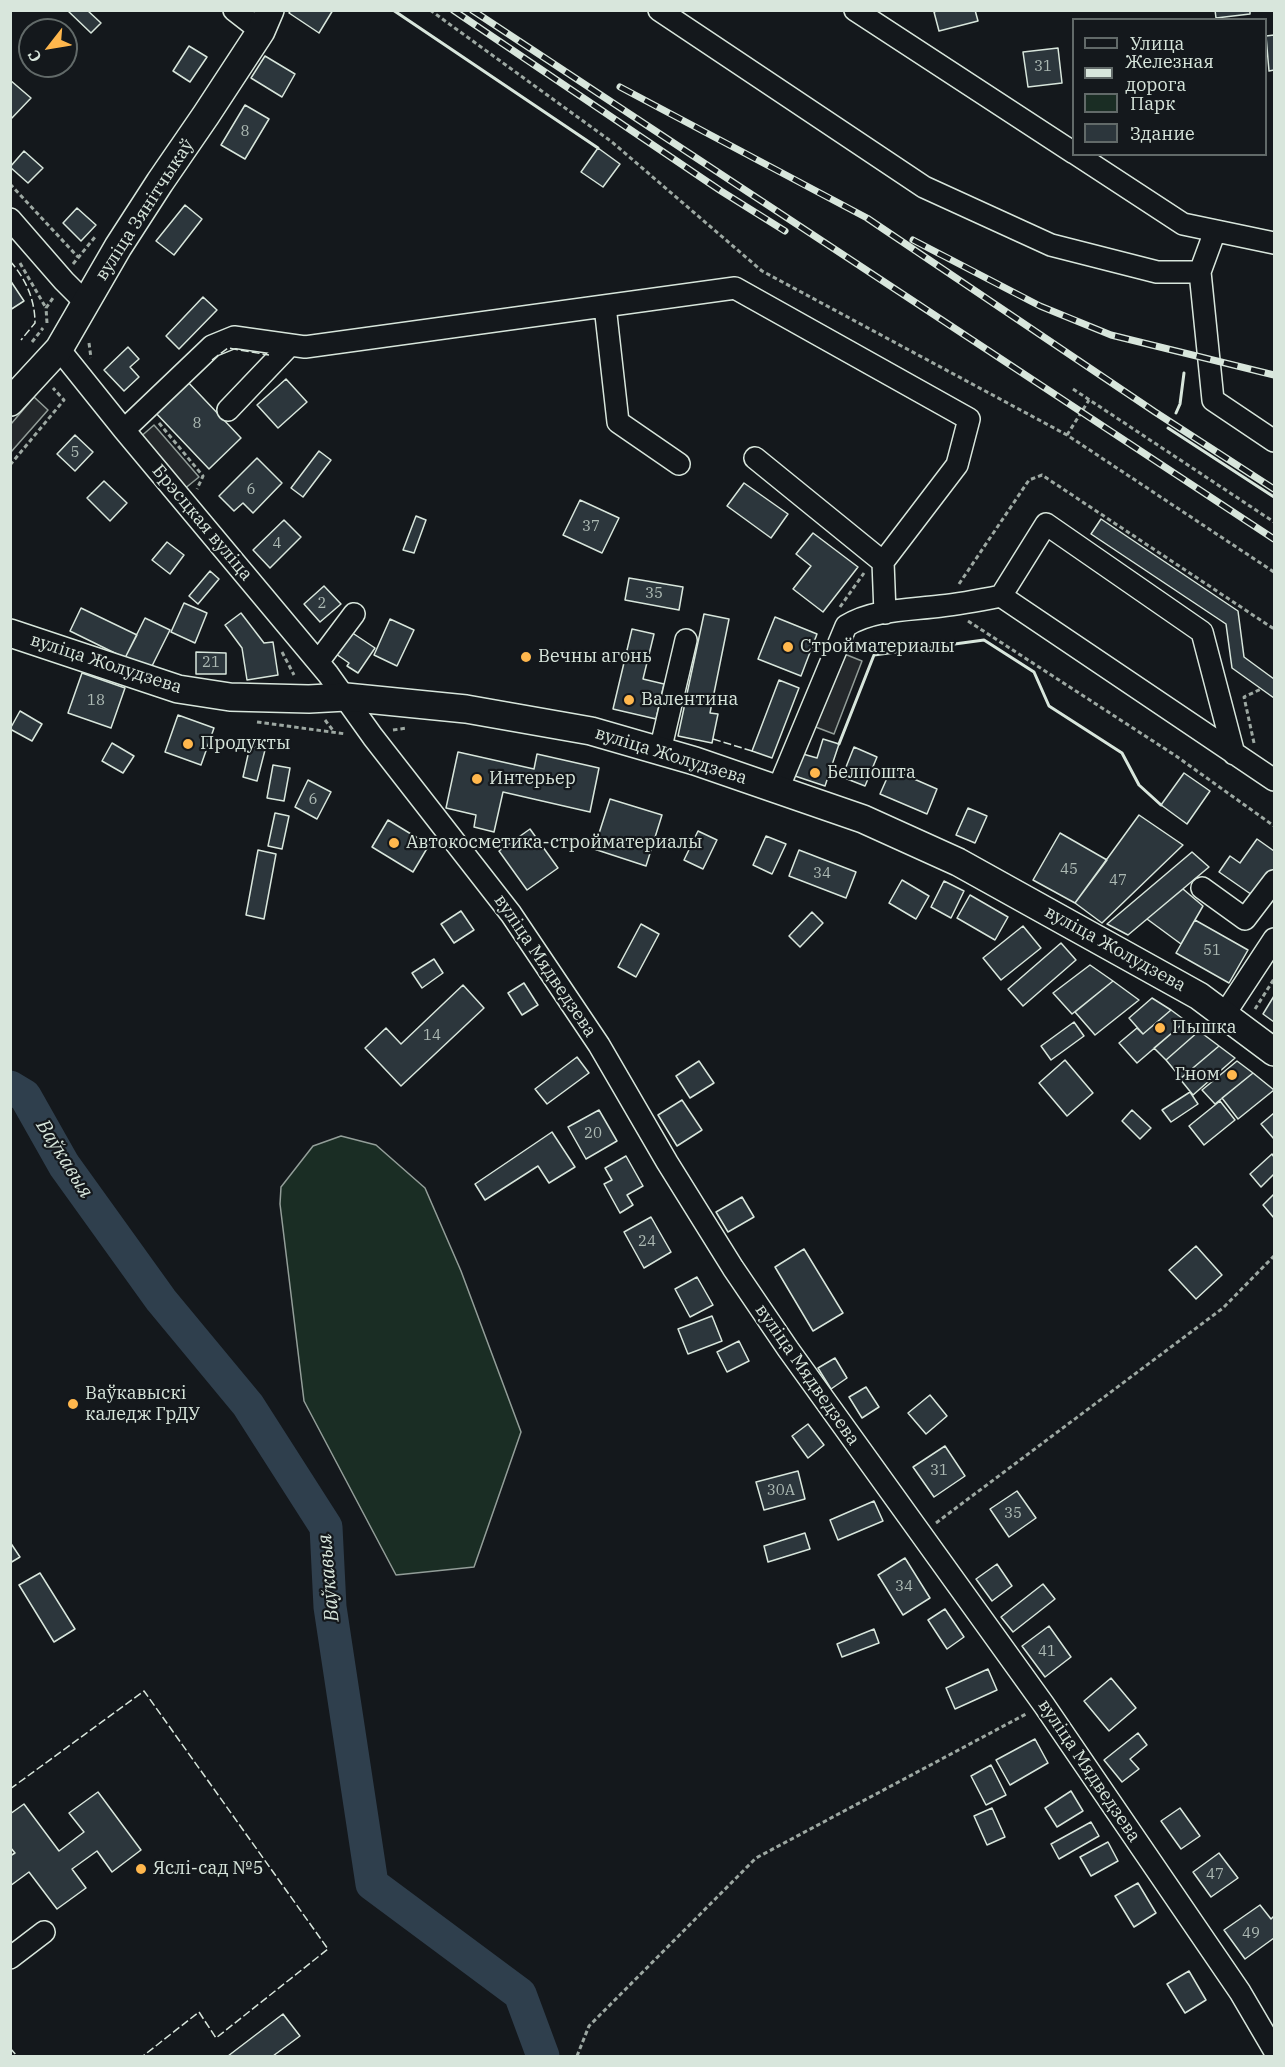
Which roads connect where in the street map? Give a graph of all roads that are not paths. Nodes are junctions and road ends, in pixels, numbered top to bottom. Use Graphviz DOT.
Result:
graph roads {
  1 [pos="234,10"];
  2 [pos="659,10"];
  3 [pos="855,10"];
  4 [pos="265,21"];
  5 [pos="1072,152"];
  6 [pos="1078,156"];
  7 [pos="10,219"];
  8 [pos="1215,231"];
  9 [pos="1275,243"];
  10 [pos="1200,272"];
  11 [pos="86,303"];
  12 [pos="605,306"];
  13 [pos="290,345"];
  14 [pos="59,349"];
  15 [pos="10,402"];
  16 [pos="228,410"];
  17 [pos="123,430"];
  18 [pos="1275,441"];
  19 [pos="755,458"];
  20 [pos="679,464"];
  21 [pos="883,562"];
  22 [pos="1001,596"];
  23 [pos="885,613"];
  24 [pos="354,614"];
  25 [pos="10,633"];
  26 [pos="686,640"];
  27 [pos="318,662"];
  28 [pos="346,697"];
  29 [pos="660,751"];
  30 [pos="1234,754"];
  31 [pos="1275,780"];
  32 [pos="778,789"];
  33 [pos="1275,881"];
  34 [pos="1202,888"];
  35 [pos="1275,939"];
  36 [pos="1224,1015"];
  37 [pos="1275,1052"];
  38 [pos="44,1932"];
  39 [pos="10,1958"];
  40 [pos="1275,2050"];
  1 -- 4 [label="street"];
  2 -- 10 [label="street"];
  3 -- 5 [label="street"];
  4 -- 11 [label="main road, вуліца Зянітчыкаў"];
  6 -- 8 [label="street"];
  7 -- 11 [label="street"];
  8 -- 9 [label="street"];
  8 -- 10 [label="street"];
  10 -- 18 [label="street"];
  11 -- 14 [label="main road, вуліца Зянітчыкаў"];
  12 -- 13 [label="street"];
  12 -- 20 [label="street"];
  12 -- 21 [label="street"];
  13 -- 16 [label="street"];
  13 -- 17 [label="street"];
  14 -- 15 [label="main road, вуліца Зянітчыкаў"];
  14 -- 17 [label="street, Брэсцкая вуліца"];
  17 -- 27 [label="street, Брэсцкая вуліца"];
  19 -- 21 [label="street"];
  21 -- 23 [label="street"];
  22 -- 23 [label="street"];
  22 -- 30 [label="street"];
  22 -- 30 [label="street"];
  23 -- 32 [label="street"];
  24 -- 27 [label="street"];
  25 -- 28 [label="main road, вуліца Жолудзева"];
  26 -- 29 [label="street"];
  27 -- 28 [label="street, Брэсцкая вуліца"];
  28 -- 29 [label="main road, вуліца Жолудзева"];
  28 -- 40 [label="street, вуліца Мядведзева"];
  29 -- 32 [label="main road, вуліца Жолудзева"];
  30 -- 31 [label="street"];
  32 -- 36 [label="main road, вуліца Жолудзева"];
  33 -- 34 [label="street"];
  35 -- 36 [label="street"];
  36 -- 37 [label="main road, вуліца Жолудзева"];
  38 -- 39 [label="street"];
}
